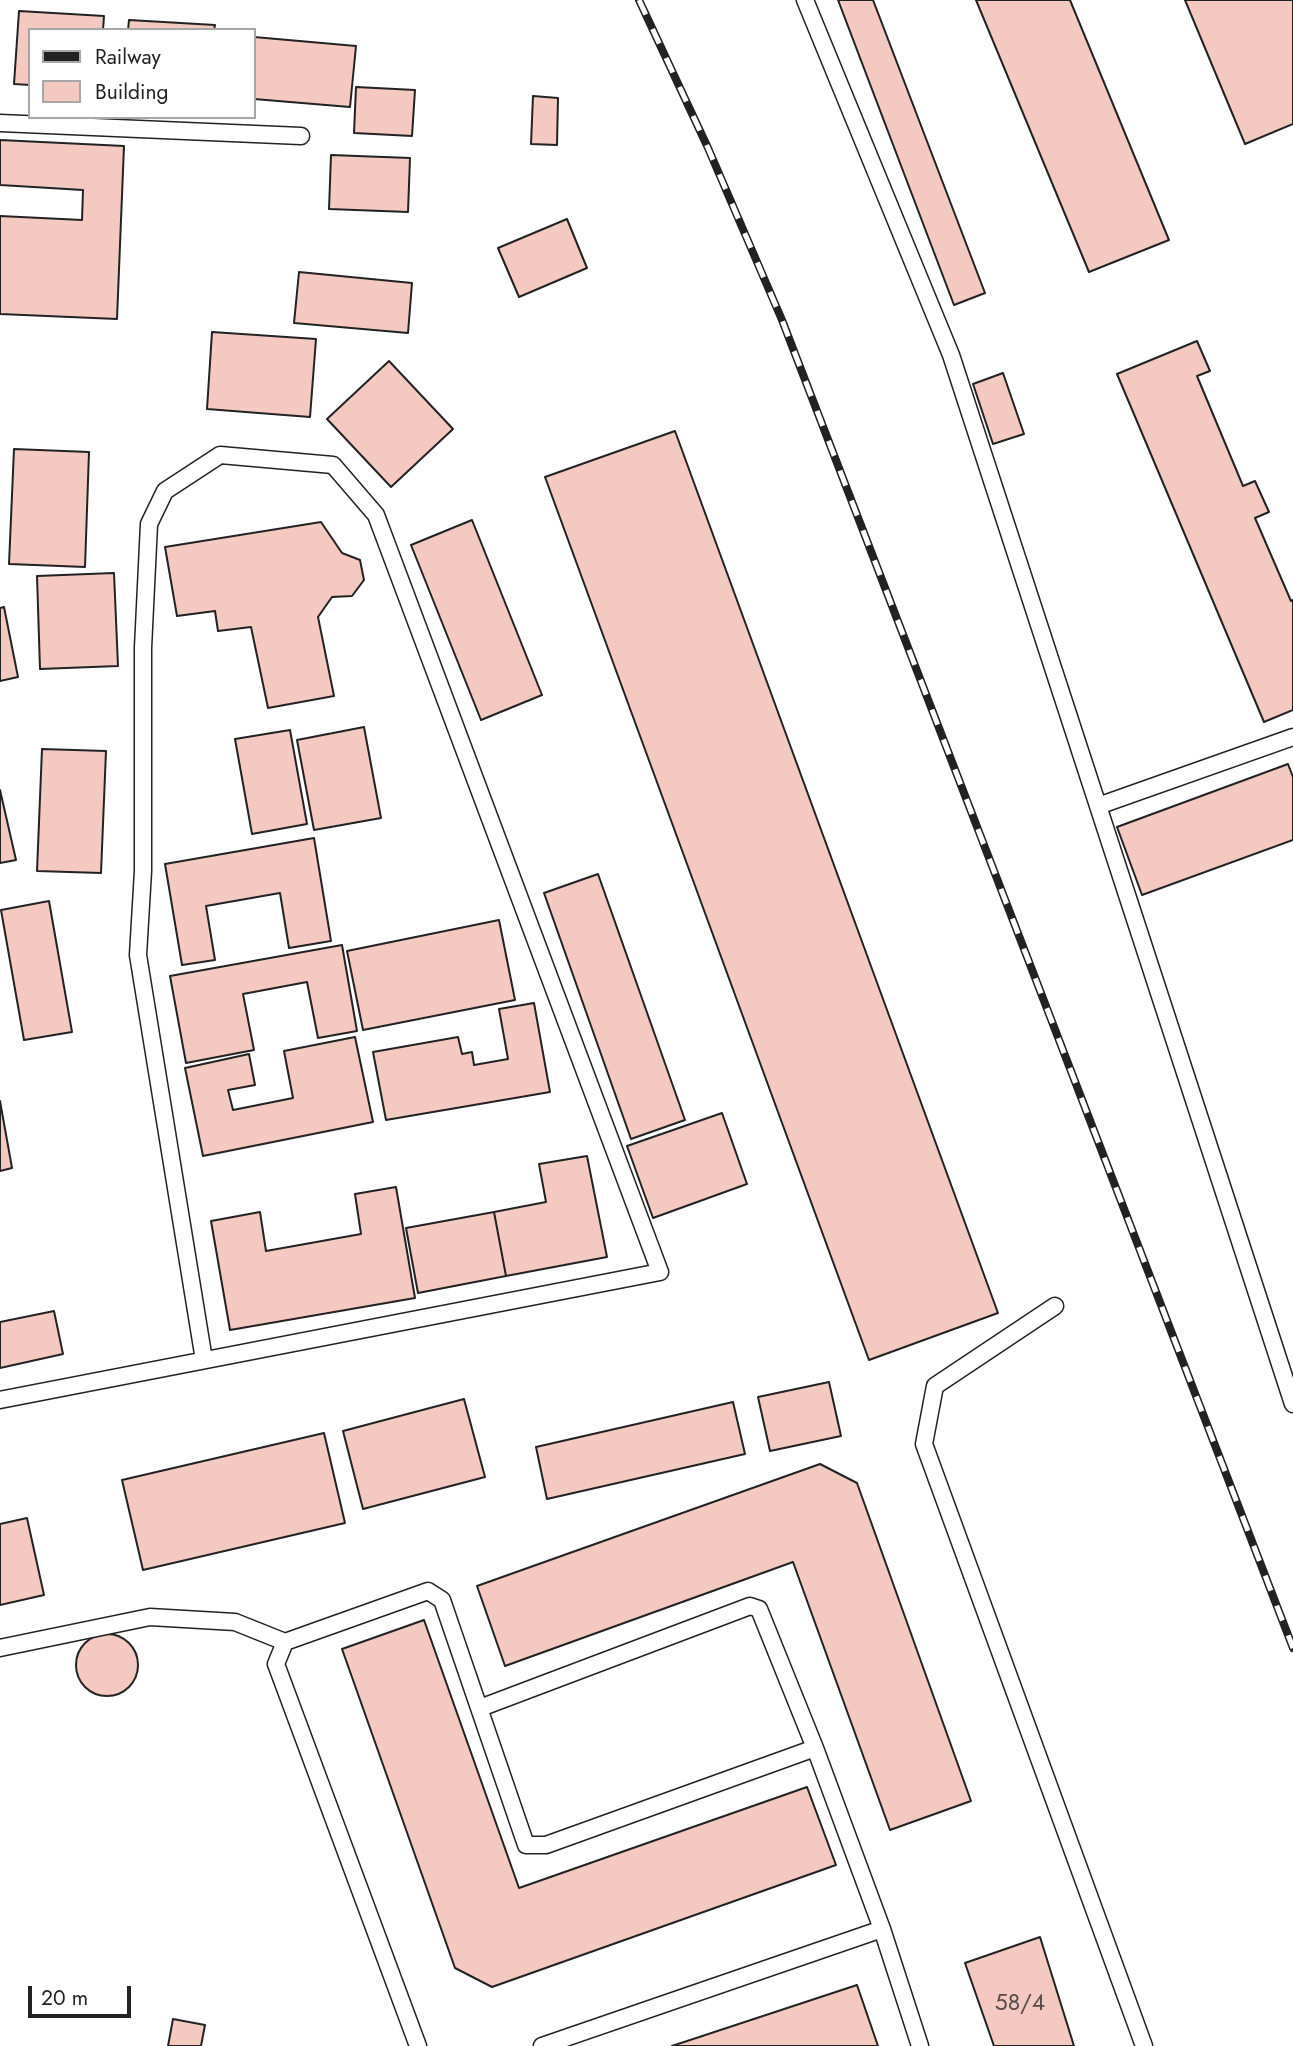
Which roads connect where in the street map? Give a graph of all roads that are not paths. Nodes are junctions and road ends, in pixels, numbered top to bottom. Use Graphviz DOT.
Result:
graph roads {
  1 [pos="805,0"];
  2 [pos="0,123"];
  3 [pos="302,136"];
  4 [pos="1293,737"];
  5 [pos="1098,806"];
  6 [pos="1055,1306"];
  7 [pos="204,1360"];
  8 [pos="0,1400"];
  9 [pos="1293,1404"];
  10 [pos="285,1642"];
  11 [pos="0,1648"];
  12 [pos="480,1708"];
  13 [pos="815,1748"];
  14 [pos="882,1929"];
  15 [pos="418,2046"];
  16 [pos="542,2046"];
  17 [pos="920,2046"];
  18 [pos="1144,2046"];
  1 -- 5 [label="lane"];
  2 -- 3 [label="lane"];
  4 -- 5 [label="lane"];
  5 -- 9 [label="lane"];
  6 -- 18 [label="lane"];
  7 -- 7 [label="lane"];
  7 -- 8 [label="lane"];
  10 -- 11 [label="lane"];
  10 -- 12 [label="lane"];
  10 -- 15 [label="lane"];
  12 -- 13 [label="lane"];
  12 -- 13 [label="lane"];
  13 -- 14 [label="lane"];
  14 -- 16 [label="lane"];
  14 -- 17 [label="lane"];
}
